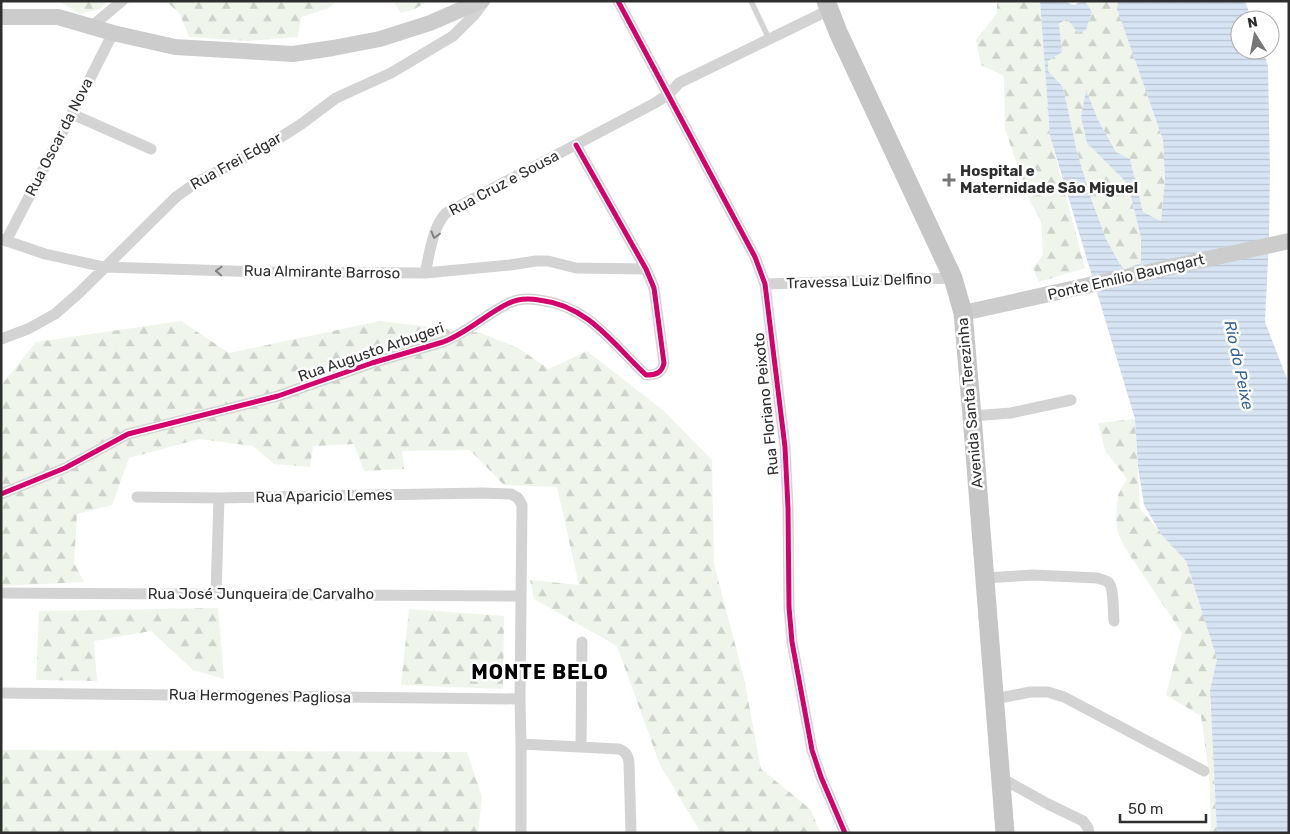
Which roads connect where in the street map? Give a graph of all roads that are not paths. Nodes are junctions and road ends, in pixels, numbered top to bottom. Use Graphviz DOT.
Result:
graph roads {
  1 [pos="481,1"];
  2 [pos="485,1"];
  3 [pos="618,1"];
  4 [pos="751,1"];
  5 [pos="117,5"];
  6 [pos="827,6"];
  7 [pos="1,17"];
  8 [pos="92,26"];
  9 [pos="113,33"];
  10 [pos="769,39"];
  11 [pos="668,94"];
  12 [pos="72,114"];
  13 [pos="576,145"];
  14 [pos="151,149"];
  15 [pos="3,240"];
  16 [pos="1289,240"];
  17 [pos="104,267"];
  18 [pos="646,269"];
  19 [pos="425,273"];
  20 [pos="953,278"];
  21 [pos="765,284"];
  22 [pos="963,313"];
  23 [pos="1,339"];
  24 [pos="1071,400"];
  25 [pos="972,416"];
  26 [pos="1,494"];
  27 [pos="137,497"];
  28 [pos="219,498"];
  29 [pos="984,578"];
  30 [pos="1,593"];
  31 [pos="216,593"];
  32 [pos="520,596"];
  33 [pos="1114,621"];
  34 [pos="582,642"];
  35 [pos="1,694"];
  36 [pos="520,699"];
  37 [pos="995,699"];
  38 [pos="521,744"];
  39 [pos="581,747"];
  40 [pos="1204,771"];
  41 [pos="1001,778"];
  42 [pos="521,833"];
  43 [pos="631,833"];
  44 [pos="845,833"];
  45 [pos="1005,833"];
  46 [pos="1089,833"];
  1 -- 9 [label="street"];
  2 -- 17 [label="street, Rua Frei Edgar"];
  3 -- 11 [label="street, Rua Floriano Peixoto"];
  4 -- 10 [label="lane"];
  5 -- 8 [label="street"];
  6 -- 10 [label="street, Rua Cruz e Sousa"];
  6 -- 20 [label="main road, Avenida Santa Terezinha"];
  7 -- 8 [label="street"];
  8 -- 9 [label="street"];
  9 -- 12 [label="street, Rua Oscar da Nova"];
  10 -- 11 [label="street, Rua Cruz e Sousa"];
  11 -- 13 [label="street, Rua Cruz e Sousa"];
  11 -- 21 [label="street, Rua Floriano Peixoto"];
  12 -- 14 [label="street"];
  12 -- 15 [label="street, Rua Oscar da Nova"];
  13 -- 18 [label="street, Rua Augusto Arbugeri"];
  13 -- 19 [label="street, Rua Cruz e Sousa, one-way"];
  15 -- 17 [label="street, Rua Almirante Barroso"];
  16 -- 22 [label="street, Ponte Emílio Baumgart"];
  19 -- 17 [label="street, Rua Almirante Barroso, one-way"];
  17 -- 23 [label="street, Rua Frei Edgar"];
  18 -- 19 [label="street, Rua Almirante Barroso"];
  18 -- 26 [label="street, Rua Augusto Arbugeri"];
  20 -- 21 [label="street, Travessa Luiz Delfino"];
  20 -- 22 [label="main road, Avenida Santa Terezinha"];
  21 -- 44 [label="street, Rua Floriano Peixoto"];
  22 -- 25 [label="main road, Avenida Santa Terezinha"];
  24 -- 25 [label="street"];
  25 -- 29 [label="main road, Avenida Santa Terezinha"];
  27 -- 28 [label="street, Rua Aparicio Lemes"];
  28 -- 31 [label="street"];
  28 -- 32 [label="street, Rua Aparicio Lemes"];
  29 -- 33 [label="street"];
  29 -- 37 [label="main road, Avenida Santa Terezinha"];
  30 -- 31 [label="street, Rua José Junqueira de Carvalho"];
  31 -- 32 [label="street, Rua José Junqueira de Carvalho"];
  32 -- 36 [label="street"];
  34 -- 39 [label="street"];
  35 -- 36 [label="street, Rua Hermogenes Pagliosa"];
  36 -- 38 [label="street"];
  37 -- 40 [label="street"];
  37 -- 41 [label="main road, Avenida Santa Terezinha"];
  38 -- 39 [label="street"];
  38 -- 42 [label="street"];
  39 -- 43 [label="street"];
  41 -- 45 [label="main road, Avenida Santa Terezinha"];
  41 -- 46 [label="street"];
}
